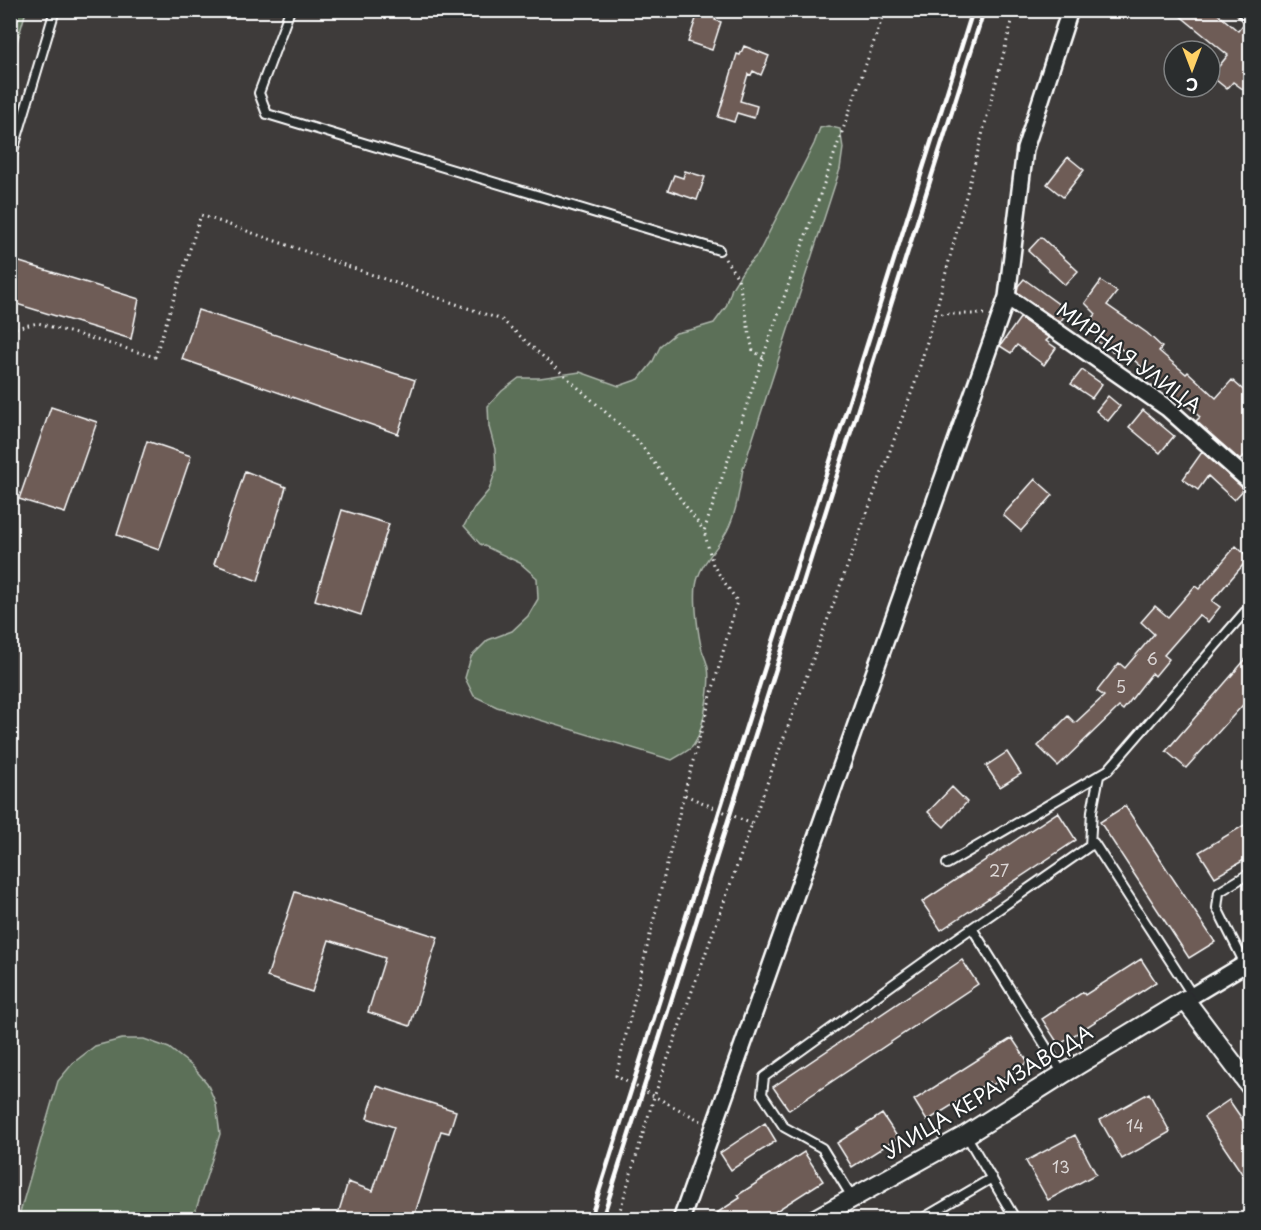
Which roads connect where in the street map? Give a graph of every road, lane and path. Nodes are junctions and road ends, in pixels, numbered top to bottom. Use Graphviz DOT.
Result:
graph roads {
  1 [pos="55,10"];
  2 [pos="290,10"];
  3 [pos="885,10"];
  4 [pos="1015,10"];
  5 [pos="1070,10"];
  6 [pos="1245,10"];
  7 [pos="1251,15"];
  8 [pos="10,161"];
  9 [pos="719,250"];
  10 [pos="1006,297"];
  11 [pos="935,314"];
  12 [pos="1000,314"];
  13 [pos="10,329"];
  14 [pos="764,357"];
  15 [pos="1251,482"];
  16 [pos="704,531"];
  17 [pos="1251,606"];
  18 [pos="1099,776"];
  19 [pos="684,794"];
  20 [pos="752,824"];
  21 [pos="1090,846"];
  22 [pos="947,864"];
  23 [pos="1251,873"];
  24 [pos="972,928"];
  25 [pos="1248,963"];
  26 [pos="1189,998"];
  27 [pos="1063,1074"];
  28 [pos="1251,1086"];
  29 [pos="654,1097"];
  30 [pos="714,1127"];
  31 [pos="966,1135"];
  32 [pos="992,1178"];
  33 [pos="852,1197"];
  34 [pos="617,1220"];
  35 [pos="681,1220"];
  36 [pos="813,1220"];
  37 [pos="920,1220"];
  38 [pos="1016,1220"];
  1 -- 8 [label="lane"];
  2 -- 9 [label="lane"];
  3 -- 14 [label="path"];
  4 -- 11 [label="path"];
  5 -- 10 [label="street"];
  6 -- 7 [label="street"];
  9 -- 14 [label="path"];
  10 -- 12 [label="street"];
  10 -- 15 [label="street, МИРНАЯ УЛИЦА"];
  11 -- 12 [label="path"];
  11 -- 20 [label="path"];
  12 -- 30 [label="street"];
  13 -- 16 [label="path"];
  14 -- 16 [label="path"];
  16 -- 19 [label="path"];
  17 -- 18 [label="lane"];
  18 -- 21 [label="lane"];
  18 -- 22 [label="lane"];
  19 -- 20 [label="path"];
  19 -- 29 [label="path"];
  20 -- 29 [label="path"];
  21 -- 24 [label="lane"];
  21 -- 26 [label="lane"];
  23 -- 25 [label="lane"];
  24 -- 27 [label="lane"];
  24 -- 33 [label="lane"];
  25 -- 26 [label="street, УЛИЦА КЕРАМЗАВОДА"];
  26 -- 27 [label="street, УЛИЦА КЕРАМЗАВОДА"];
  26 -- 28 [label="street"];
  27 -- 31 [label="street, УЛИЦА КЕРАМЗАВОДА"];
  29 -- 30 [label="path"];
  29 -- 34 [label="path"];
  30 -- 35 [label="street"];
  31 -- 32 [label="lane"];
  31 -- 33 [label="street, УЛИЦА КЕРАМЗАВОДА"];
  32 -- 37 [label="lane"];
  32 -- 38 [label="lane"];
  33 -- 36 [label="street, УЛИЦА КЕРАМЗАВОДА"];
}
